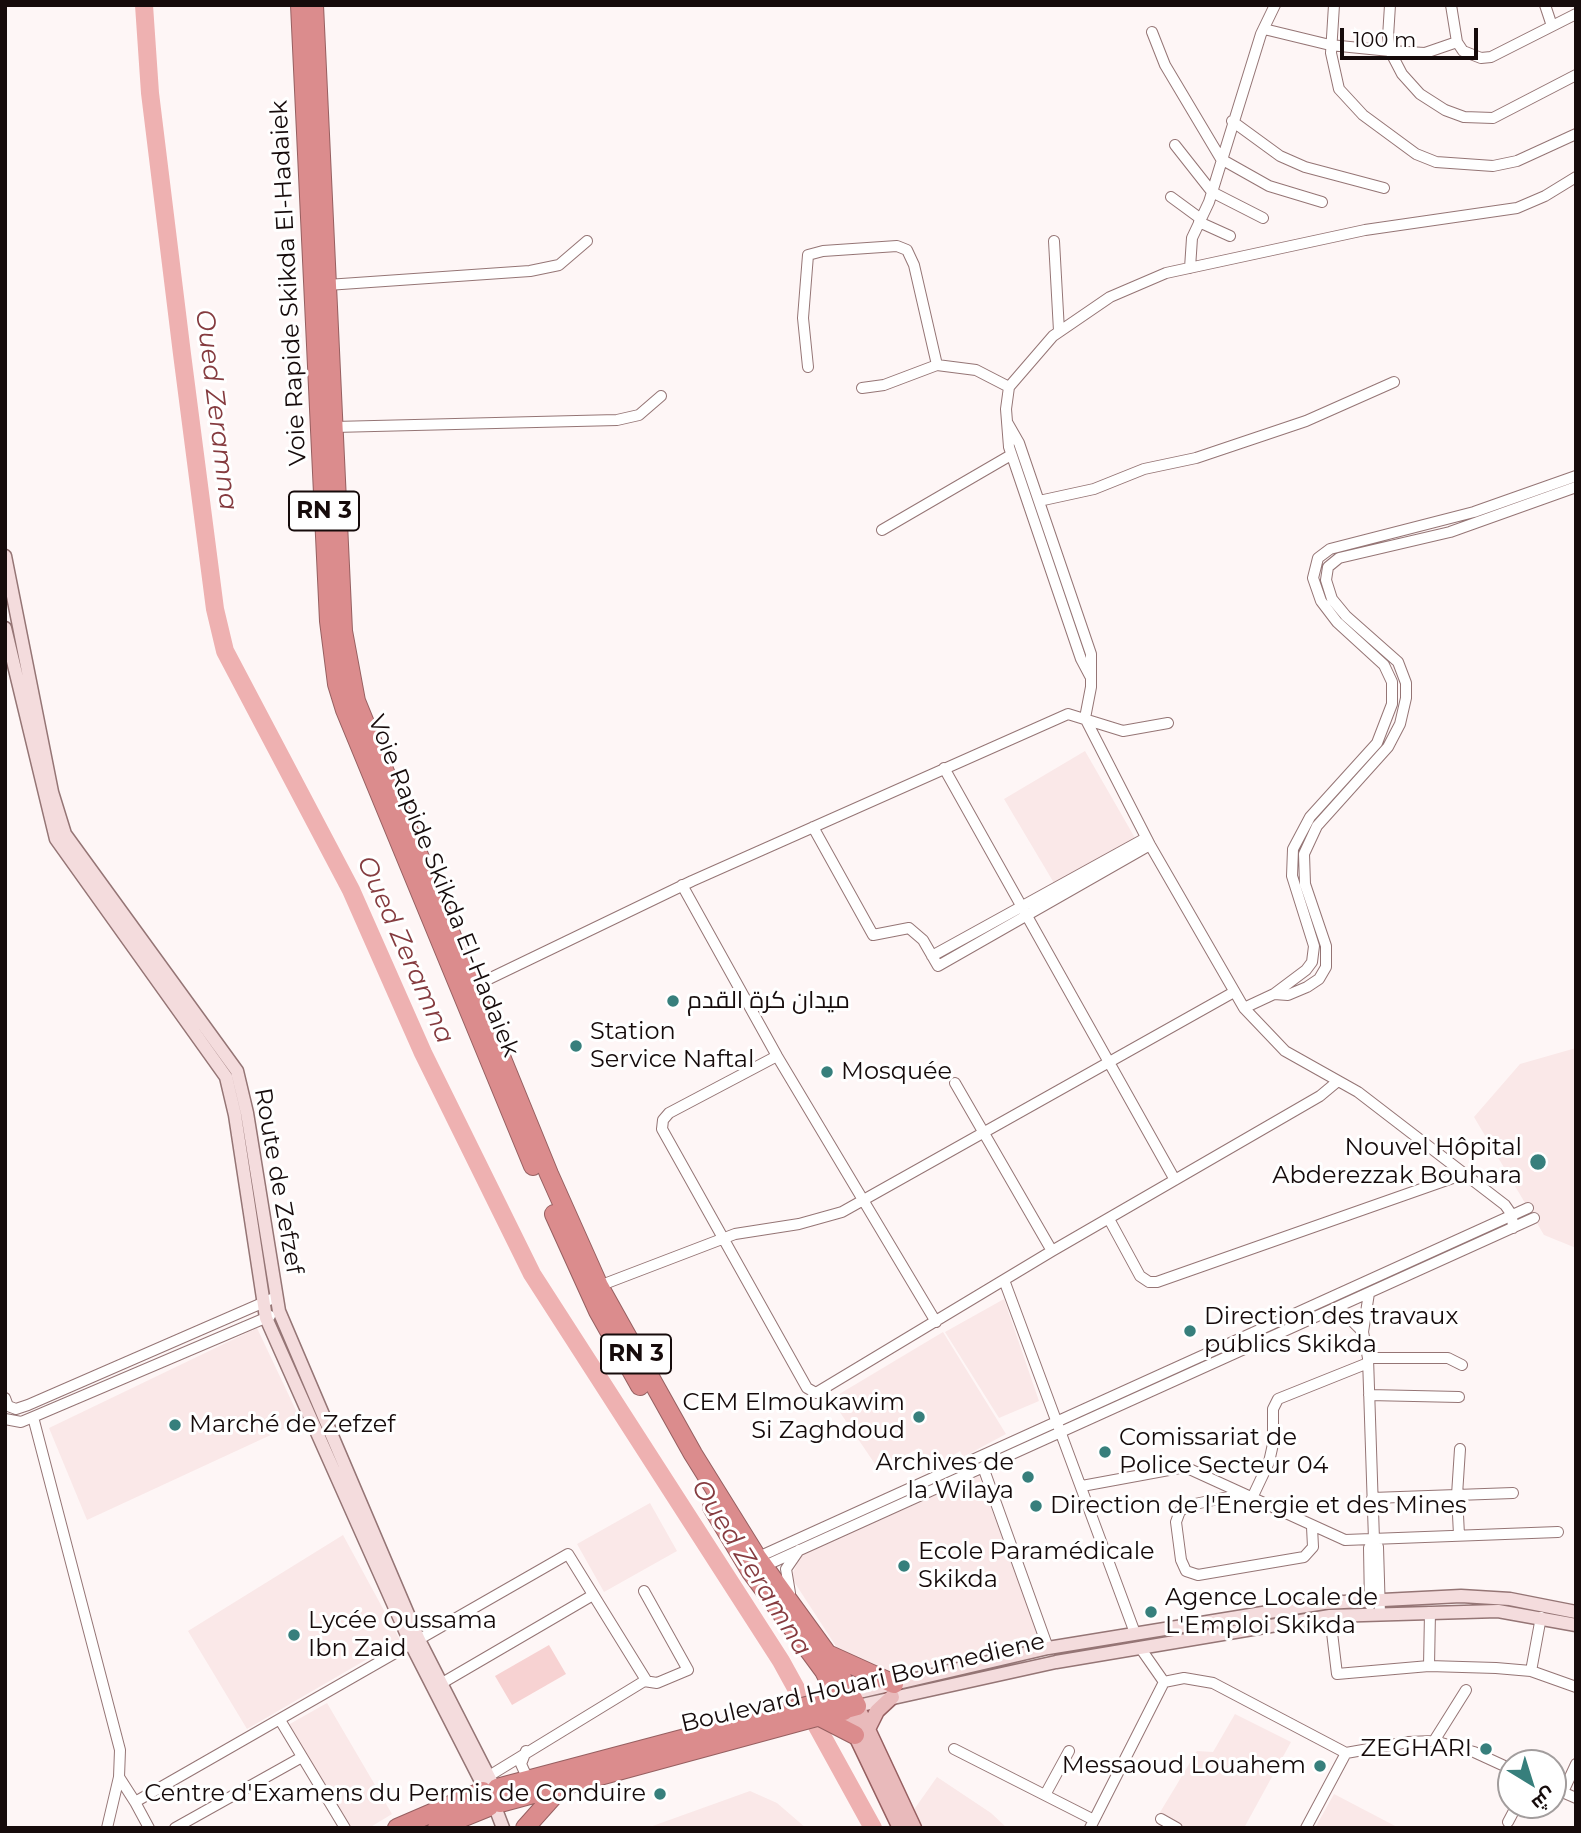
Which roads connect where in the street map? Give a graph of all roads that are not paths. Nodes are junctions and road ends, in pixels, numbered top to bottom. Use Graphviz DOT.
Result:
graph roads {
  1 [pos="300,5"];
  2 [pos="314,5"];
  3 [pos="1275,5"];
  4 [pos="1334,5"];
  5 [pos="1390,5"];
  6 [pos="1451,5"];
  7 [pos="1545,5"];
  8 [pos="1575,16"];
  9 [pos="1552,26"];
  10 [pos="1264,29"];
  11 [pos="1152,32"];
  12 [pos="1457,42"];
  13 [pos="1330,45"];
  14 [pos="1390,51"];
  15 [pos="1576,75"];
  16 [pos="1232,121"];
  17 [pos="1576,134"];
  18 [pos="1175,145"];
  19 [pos="1221,159"];
  20 [pos="1576,177"];
  21 [pos="1384,188"];
  22 [pos="1212,192"];
  23 [pos="1171,197"];
  24 [pos="1322,202"];
  25 [pos="1263,218"];
  26 [pos="1200,220"];
  27 [pos="1230,236"];
  28 [pos="587,241"];
  29 [pos="1054,241"];
  30 [pos="1190,268"];
  31 [pos="327,285"];
  32 [pos="1059,331"];
  33 [pos="937,365"];
  34 [pos="808,367"];
  35 [pos="1394,382"];
  36 [pos="1009,387"];
  37 [pos="862,388"];
  38 [pos="661,396"];
  39 [pos="1007,422"];
  40 [pos="334,427"];
  41 [pos="1011,455"];
  42 [pos="1576,476"];
  43 [pos="1576,487"];
  44 [pos="1039,500"];
  45 [pos="882,530"];
  46 [pos="5,556"];
  47 [pos="1328,589"];
  48 [pos="1317,592"];
  49 [pos="5,628"];
  50 [pos="1091,676"];
  51 [pos="1084,718"];
  52 [pos="1168,723"];
  53 [pos="944,768"];
  54 [pos="813,827"];
  55 [pos="1148,841"];
  56 [pos="682,885"];
  57 [pos="1025,911"];
  58 [pos="932,956"];
  59 [pos="466,989"];
  60 [pos="1234,992"];
  61 [pos="1274,994"];
  62 [pos="1244,1008"];
  63 [pos="777,1056"];
  64 [pos="1110,1063"];
  65 [pos="1338,1081"];
  66 [pos="955,1083"];
  67 [pos="985,1133"];
  68 [pos="1464,1174"];
  69 [pos="1175,1180"];
  70 [pos="864,1201"];
  71 [pos="1528,1208"];
  72 [pos="1512,1215"];
  73 [pos="1534,1218"];
  74 [pos="1109,1219"];
  75 [pos="1513,1228"];
  76 [pos="723,1237"];
  77 [pos="1052,1251"];
  78 [pos="1004,1280"];
  79 [pos="599,1286"];
  80 [pos="1369,1293"];
  81 [pos="276,1297"];
  82 [pos="263,1303"];
  83 [pos="1338,1307"];
  84 [pos="279,1311"];
  85 [pos="266,1318"];
  86 [pos="936,1322"];
  87 [pos="1363,1332"];
  88 [pos="1368,1360"];
  89 [pos="1462,1365"];
  90 [pos="1369,1395"];
  91 [pos="1459,1397"];
  92 [pos="5,1398"];
  93 [pos="29,1405"];
  94 [pos="33,1417"];
  95 [pos="5,1419"];
  96 [pos="1057,1421"];
  97 [pos="1061,1432"];
  98 [pos="1460,1449"];
  99 [pos="983,1467"];
  100 [pos="1082,1486"];
  101 [pos="1513,1493"];
  102 [pos="1457,1495"];
  103 [pos="1247,1496"];
  104 [pos="1372,1498"];
  105 [pos="1312,1527"];
  106 [pos="1558,1532"];
  107 [pos="1460,1535"];
  108 [pos="1374,1541"];
  109 [pos="799,1550"];
  110 [pos="754,1564"];
  111 [pos="645,1591"];
  112 [pos="593,1595"];
  113 [pos="1375,1599"];
  114 [pos="794,1607"];
  115 [pos="1430,1612"];
  116 [pos="1576,1612"];
  117 [pos="1375,1614"];
  118 [pos="1331,1616"];
  119 [pos="1541,1616"];
  120 [pos="1576,1625"];
  121 [pos="1135,1633"];
  122 [pos="415,1642"];
  123 [pos="1048,1648"];
  124 [pos="1141,1649"];
  125 [pos="822,1657"];
  126 [pos="1429,1666"];
  127 [pos="1531,1671"];
  128 [pos="645,1681"];
  129 [pos="1164,1682"];
  130 [pos="437,1686"];
  131 [pos="1576,1687"];
  132 [pos="893,1690"];
  133 [pos="1466,1690"];
  134 [pos="847,1702"];
  135 [pos="818,1710"];
  136 [pos="787,1718"];
  137 [pos="280,1720"];
  138 [pos="861,1732"];
  139 [pos="1434,1741"];
  140 [pos="954,1749"];
  141 [pos="526,1751"];
  142 [pos="1069,1751"];
  143 [pos="1346,1753"];
  144 [pos="302,1757"];
  145 [pos="1497,1763"];
  146 [pos="119,1777"];
  147 [pos="535,1779"];
  148 [pos="566,1786"];
  149 [pos="490,1792"];
  150 [pos="1045,1795"];
  151 [pos="135,1802"];
  152 [pos="1161,1819"];
  153 [pos="1510,1819"];
  154 [pos="1508,1822"];
  155 [pos="1092,1824"];
  156 [pos="107,1828"];
  157 [pos="149,1828"];
  158 [pos="175,1828"];
  159 [pos="345,1828"];
  160 [pos="397,1828"];
  161 [pos="437,1828"];
  162 [pos="503,1828"];
  163 [pos="525,1828"];
  164 [pos="900,1828"];
  165 [pos="914,1828"];
  166 [pos="1177,1828"];
  167 [pos="1306,1828"];
  1 -- 59 [label="highway, Voie Rapide Skikda El-Hadaiek / RN 3"];
  2 -- 31 [label="highway, Voie Rapide Skikda El-Hadaiek / RN 3"];
  3 -- 10 [label="street"];
  4 -- 13 [label="street"];
  5 -- 14 [label="street"];
  6 -- 12 [label="street"];
  7 -- 9 [label="street"];
  8 -- 9 [label="street"];
  9 -- 12 [label="street"];
  10 -- 13 [label="street"];
  10 -- 16 [label="street"];
  11 -- 19 [label="street"];
  12 -- 14 [label="street"];
  13 -- 14 [label="street"];
  13 -- 17 [label="street"];
  14 -- 15 [label="street"];
  16 -- 19 [label="street"];
  16 -- 21 [label="street"];
  18 -- 22 [label="street"];
  19 -- 22 [label="street"];
  19 -- 24 [label="street"];
  20 -- 30 [label="street"];
  22 -- 25 [label="street"];
  22 -- 26 [label="street"];
  23 -- 26 [label="street"];
  26 -- 27 [label="street"];
  26 -- 30 [label="street"];
  28 -- 31 [label="street"];
  29 -- 32 [label="street"];
  30 -- 32 [label="street"];
  31 -- 40 [label="highway, Voie Rapide Skikda El-Hadaiek / RN 3"];
  32 -- 36 [label="street"];
  33 -- 34 [label="street"];
  33 -- 36 [label="street"];
  33 -- 37 [label="street"];
  35 -- 44 [label="street"];
  36 -- 39 [label="street"];
  38 -- 40 [label="street"];
  39 -- 41 [label="street"];
  39 -- 44 [label="street"];
  40 -- 59 [label="highway, Voie Rapide Skikda El-Hadaiek / RN 3"];
  41 -- 45 [label="street"];
  41 -- 50 [label="street"];
  42 -- 48 [label="street"];
  43 -- 47 [label="street"];
  44 -- 50 [label="street"];
  46 -- 81 [label="main road, Route de Zefzef"];
  47 -- 48 [label="street"];
  47 -- 61 [label="street"];
  48 -- 61 [label="street"];
  49 -- 82 [label="main road, Route de Zefzef"];
  50 -- 51 [label="street"];
  51 -- 52 [label="street"];
  51 -- 53 [label="street"];
  51 -- 55 [label="street"];
  53 -- 54 [label="street"];
  53 -- 57 [label="street"];
  54 -- 56 [label="street"];
  54 -- 58 [label="street"];
  55 -- 57 [label="street"];
  55 -- 60 [label="street"];
  56 -- 59 [label="street"];
  56 -- 63 [label="street"];
  57 -- 58 [label="street"];
  57 -- 58 [label="street"];
  57 -- 64 [label="street"];
  59 -- 79 [label="highway, Voie Rapide Skikda El-Hadaiek / RN 3"];
  59 -- 110 [label="highway, Voie Rapide Skikda El-Hadaiek / RN 3"];
  60 -- 62 [label="street"];
  60 -- 64 [label="street"];
  61 -- 62 [label="street"];
  62 -- 65 [label="street"];
  63 -- 70 [label="street"];
  63 -- 76 [label="street"];
  64 -- 67 [label="street"];
  64 -- 69 [label="street"];
  65 -- 68 [label="street"];
  65 -- 69 [label="street"];
  66 -- 67 [label="street"];
  67 -- 70 [label="street"];
  67 -- 77 [label="street"];
  68 -- 72 [label="street"];
  68 -- 74 [label="street"];
  69 -- 74 [label="street"];
  70 -- 76 [label="street"];
  70 -- 86 [label="street"];
  71 -- 72 [label="street"];
  72 -- 75 [label="street"];
  72 -- 96 [label="street"];
  73 -- 75 [label="street"];
  74 -- 77 [label="street"];
  75 -- 80 [label="street"];
  76 -- 79 [label="street"];
  76 -- 86 [label="street"];
  77 -- 78 [label="street"];
  78 -- 86 [label="street"];
  78 -- 96 [label="street"];
  79 -- 110 [label="highway, Voie Rapide Skikda El-Hadaiek / RN 3"];
  80 -- 83 [label="street"];
  80 -- 87 [label="street"];
  81 -- 82 [label="street"];
  81 -- 84 [label="main road, Route de Zefzef"];
  82 -- 85 [label="main road, Route de Zefzef"];
  82 -- 93 [label="street"];
  83 -- 87 [label="street"];
  83 -- 97 [label="street"];
  84 -- 85 [label="street"];
  84 -- 122 [label="main road, Route de Zefzef"];
  85 -- 94 [label="street"];
  85 -- 122 [label="main road, Route de Zefzef"];
  87 -- 88 [label="street"];
  88 -- 89 [label="street"];
  88 -- 90 [label="street"];
  88 -- 103 [label="street"];
  90 -- 91 [label="street"];
  90 -- 104 [label="street"];
  92 -- 93 [label="street"];
  93 -- 95 [label="street"];
  94 -- 95 [label="street"];
  94 -- 146 [label="street"];
  96 -- 97 [label="street"];
  96 -- 110 [label="street"];
  97 -- 99 [label="street"];
  97 -- 100 [label="street"];
  98 -- 102 [label="street"];
  99 -- 109 [label="street"];
  99 -- 123 [label="street"];
  100 -- 103 [label="street"];
  100 -- 121 [label="street"];
  101 -- 102 [label="street"];
  102 -- 104 [label="street"];
  102 -- 107 [label="street"];
  103 -- 105 [label="street"];
  103 -- 105 [label="street"];
  104 -- 108 [label="street"];
  105 -- 108 [label="street"];
  106 -- 107 [label="street"];
  107 -- 108 [label="street"];
  108 -- 113 [label="street"];
  109 -- 110 [label="street"];
  109 -- 114 [label="street"];
  110 -- 114 [label="highway, Voie Rapide Skikda El-Hadaiek / RN 3"];
  110 -- 125 [label="highway, Voie Rapide Skikda El-Hadaiek / RN 3"];
  111 -- 128 [label="street"];
  112 -- 122 [label="street"];
  112 -- 128 [label="street"];
  112 -- 130 [label="street"];
  113 -- 116 [label="main road, Boulevard Houari Boumediene"];
  113 -- 117 [label="street"];
  113 -- 121 [label="main road, Boulevard Houari Boumediene"];
  114 -- 125 [label="highway, Voie Rapide Skikda El-Hadaiek / RN 3"];
  115 -- 117 [label="main road, Boulevard Houari Boumediene"];
  115 -- 119 [label="main road, Boulevard Houari Boumediene"];
  115 -- 126 [label="street"];
  117 -- 118 [label="main road, Boulevard Houari Boumediene"];
  118 -- 124 [label="main road, Boulevard Houari Boumediene"];
  118 -- 126 [label="street"];
  119 -- 120 [label="main road, Boulevard Houari Boumediene"];
  119 -- 127 [label="street"];
  121 -- 123 [label="main road, Boulevard Houari Boumediene"];
  121 -- 124 [label="main road"];
  122 -- 130 [label="main road, Route de Zefzef"];
  122 -- 137 [label="street"];
  123 -- 132 [label="main road, Boulevard Houari Boumediene"];
  124 -- 129 [label="street"];
  124 -- 132 [label="main road, Boulevard Houari Boumediene"];
  125 -- 132 [label="highway"];
  125 -- 134 [label="highway, Voie Rapide Skikda El-Hadaiek / RN 3"];
  125 -- 135 [label="highway"];
  126 -- 127 [label="street"];
  127 -- 131 [label="street"];
  128 -- 141 [label="street"];
  129 -- 143 [label="street"];
  129 -- 155 [label="street"];
  130 -- 149 [label="main road, Route de Zefzef"];
  132 -- 134 [label="main road, Boulevard Houari Boumediene"];
  132 -- 138 [label="main road"];
  133 -- 139 [label="street"];
  134 -- 135 [label="highway, Boulevard Houari Boumediene"];
  134 -- 138 [label="main road, RN 3"];
  135 -- 136 [label="highway, Boulevard Houari Boumediene"];
  135 -- 138 [label="highway"];
  136 -- 147 [label="highway, Boulevard Houari Boumediene"];
  136 -- 148 [label="highway, Boulevard Houari Boumediene"];
  137 -- 144 [label="street"];
  137 -- 151 [label="street"];
  138 -- 164 [label="main road, RN 3"];
  138 -- 165 [label="main road, RN 3"];
  139 -- 143 [label="street"];
  139 -- 145 [label="street"];
  140 -- 150 [label="street"];
  141 -- 147 [label="street"];
  141 -- 149 [label="street"];
  142 -- 150 [label="street"];
  143 -- 167 [label="street"];
  144 -- 158 [label="street"];
  144 -- 159 [label="street"];
  146 -- 151 [label="street"];
  146 -- 156 [label="street"];
  147 -- 149 [label="highway, Boulevard Houari Boumediene"];
  148 -- 149 [label="highway, Boulevard Houari Boumediene"];
  148 -- 163 [label="highway"];
  149 -- 160 [label="highway, Boulevard Houari Boumediene"];
  149 -- 161 [label="highway, Boulevard Houari Boumediene"];
  149 -- 162 [label="main road, Route de Zefzef"];
  150 -- 155 [label="street"];
  151 -- 157 [label="street"];
  152 -- 166 [label="street"];
  153 -- 154 [label="street"];
}
